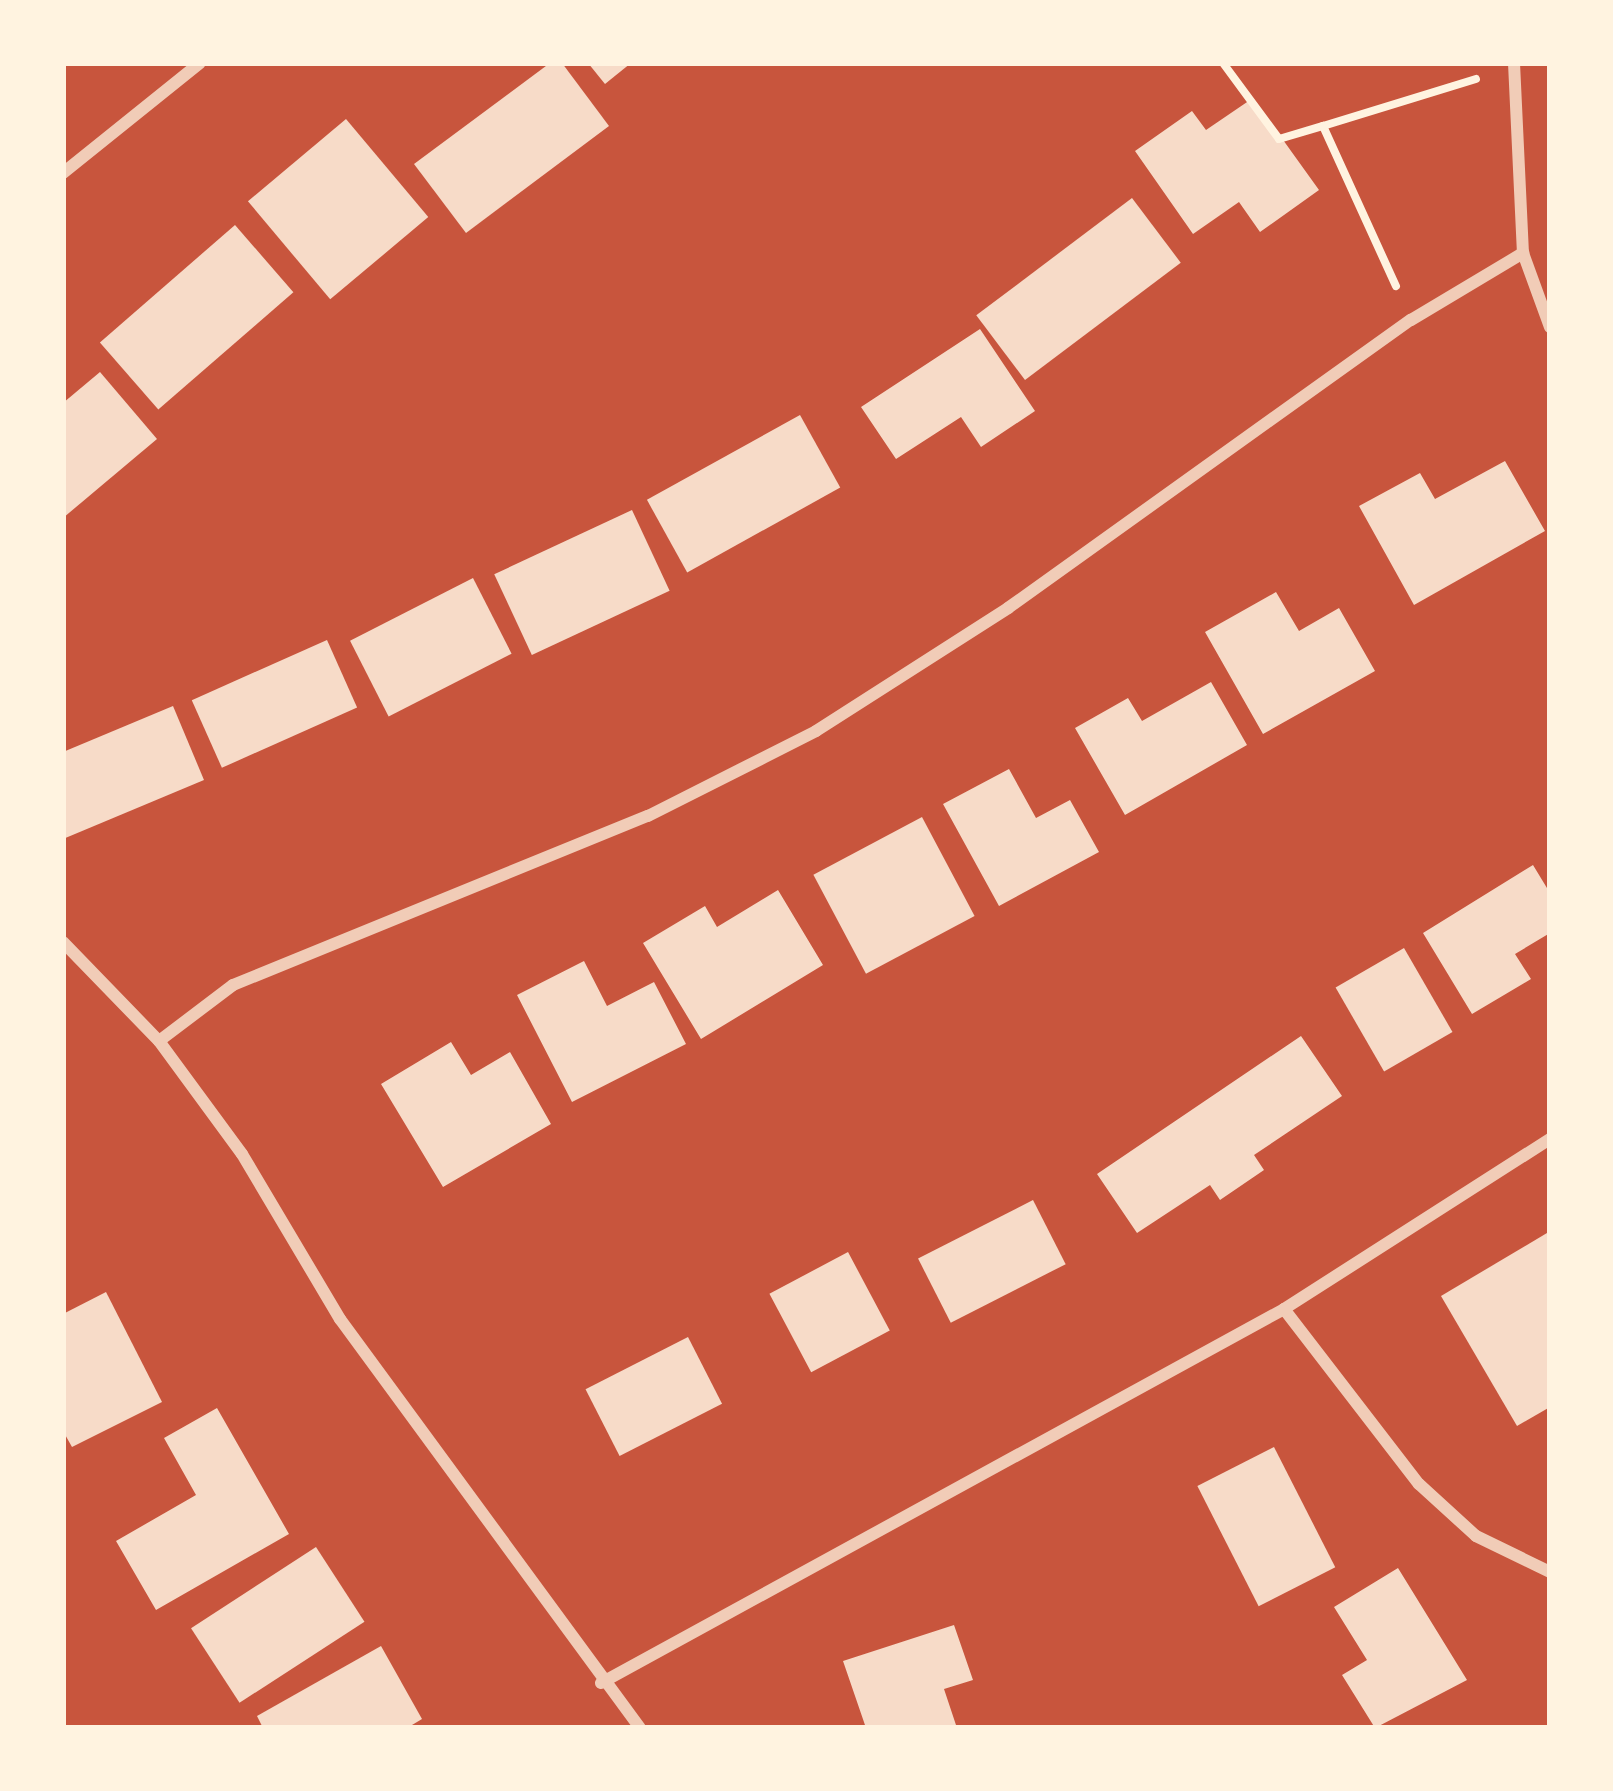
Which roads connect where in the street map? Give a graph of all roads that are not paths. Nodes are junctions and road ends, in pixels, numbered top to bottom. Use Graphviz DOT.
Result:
graph roads {
  1 [pos="200,63"];
  2 [pos="1515,65"];
  3 [pos="63,173"];
  4 [pos="1523,254"];
  5 [pos="1550,327"];
  6 [pos="63,942"];
  7 [pos="159,1041"];
  8 [pos="1550,1139"];
  9 [pos="1284,1309"];
  10 [pos="1550,1572"];
  11 [pos="601,1683"];
  12 [pos="640,1728"];
  1 -- 3 [label="street"];
  2 -- 4 [label="street"];
  4 -- 5 [label="street"];
  4 -- 7 [label="street"];
  6 -- 7 [label="street"];
  7 -- 11 [label="street"];
  8 -- 9 [label="street"];
  9 -- 10 [label="street"];
  9 -- 11 [label="street"];
  11 -- 12 [label="street"];
}
